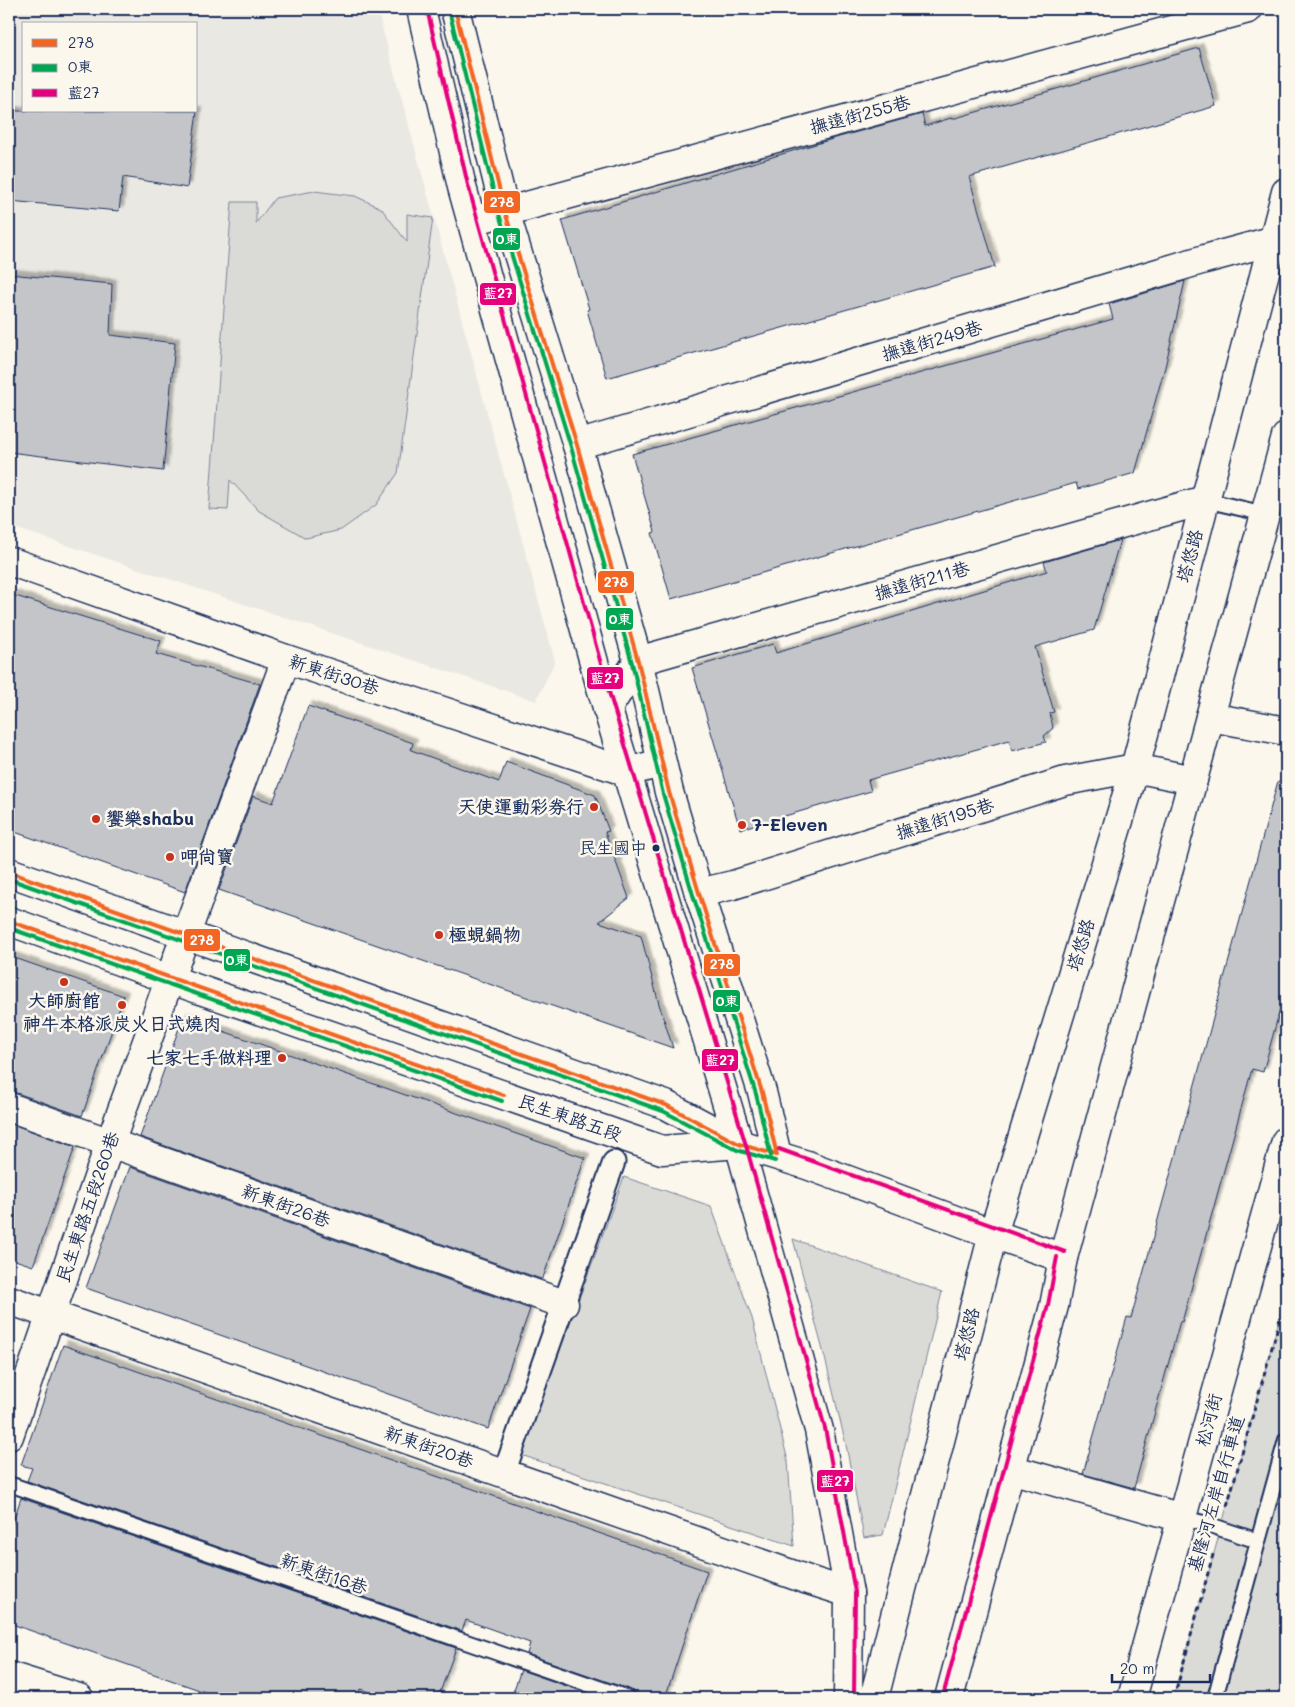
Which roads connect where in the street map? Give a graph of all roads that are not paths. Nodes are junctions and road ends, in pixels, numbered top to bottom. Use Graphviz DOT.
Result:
graph roads {
  1 [pos="421,9"];
  2 [pos="455,9"];
  3 [pos="1248,9"];
  4 [pos="1286,192"];
  5 [pos="505,212"];
  6 [pos="472,221"];
  7 [pos="1280,241"];
  8 [pos="1286,437"];
  9 [pos="577,445"];
  10 [pos="1205,500"];
  11 [pos="1265,514"];
  12 [pos="9,561"];
  13 [pos="286,659"];
  14 [pos="638,661"];
  15 [pos="607,709"];
  16 [pos="1210,717"];
  17 [pos="1286,731"];
  18 [pos="661,764"];
  19 [pos="1135,768"];
  20 [pos="627,772"];
  21 [pos="1193,780"];
  22 [pos="9,872"];
  23 [pos="699,893"];
  24 [pos="9,921"];
  25 [pos="186,936"];
  26 [pos="170,979"];
  27 [pos="9,1107"];
  28 [pos="1286,1141"];
  29 [pos="110,1143"];
  30 [pos="739,1144"];
  31 [pos="777,1155"];
  32 [pos="614,1162"];
  33 [pos="993,1234"];
  34 [pos="1063,1258"];
  35 [pos="9,1300"];
  36 [pos="564,1304"];
  37 [pos="50,1314"];
  38 [pos="9,1436"];
  39 [pos="1286,1440"];
  40 [pos="1010,1469"];
  41 [pos="504,1473"];
  42 [pos="9,1484"];
  43 [pos="1182,1518"];
  44 [pos="1258,1541"];
  45 [pos="849,1593"];
  46 [pos="9,1676"];
  47 [pos="79,1698"];
  48 [pos="628,1698"];
  49 [pos="848,1698"];
  50 [pos="874,1698"];
  51 [pos="949,1698"];
  52 [pos="1132,1698"];
  53 [pos="1215,1698"];
  1 -- 6 [label="street"];
  2 -- 5 [label="street"];
  3 -- 5 [label="street, 撫遠街255巷"];
  4 -- 7 [label="street, 塔悠路"];
  5 -- 6 [label="street, 撫遠街255巷"];
  5 -- 9 [label="street"];
  6 -- 15 [label="street"];
  7 -- 9 [label="street, 撫遠街249巷"];
  7 -- 10 [label="street, 塔悠路"];
  8 -- 11 [label="street"];
  9 -- 14 [label="street"];
  10 -- 11 [label="lane"];
  10 -- 14 [label="street, 撫遠街211巷"];
  10 -- 19 [label="street, 塔悠路"];
  11 -- 16 [label="street"];
  12 -- 13 [label="street, 新東街30巷"];
  13 -- 20 [label="street, 新東街30巷"];
  13 -- 25 [label="street, 民生東路五段260巷"];
  14 -- 15 [label="street"];
  14 -- 18 [label="street"];
  15 -- 20 [label="street"];
  16 -- 17 [label="street"];
  16 -- 21 [label="street"];
  18 -- 20 [label="street"];
  18 -- 23 [label="street"];
  19 -- 21 [label="street, 撫遠街195巷"];
  19 -- 23 [label="street, 撫遠街195巷"];
  19 -- 33 [label="street, 塔悠路"];
  20 -- 30 [label="street"];
  21 -- 34 [label="street"];
  22 -- 25 [label="street, 民生東路五段"];
  23 -- 31 [label="street"];
  24 -- 26 [label="street, 民生東路五段"];
  25 -- 26 [label="street, 民生東路五段260巷"];
  25 -- 30 [label="street, 民生東路五段"];
  26 -- 29 [label="street, 民生東路五段260巷"];
  26 -- 30 [label="street, 民生東路五段"];
  27 -- 29 [label="street, 新東街26巷"];
  28 -- 43 [label="street, 松河街"];
  29 -- 36 [label="street, 新東街26巷"];
  29 -- 37 [label="street, 民生東路五段260巷"];
  30 -- 31 [label="street, 民生東路五段"];
  30 -- 45 [label="street"];
  31 -- 33 [label="street, 民生東路五段"];
  32 -- 36 [label="street"];
  33 -- 34 [label="street, 民生東路五段"];
  33 -- 50 [label="street, 塔悠路"];
  34 -- 40 [label="street"];
  35 -- 37 [label="street, 新東街20巷"];
  36 -- 41 [label="street"];
  37 -- 38 [label="street, 民生東路五段260巷"];
  37 -- 41 [label="street, 新東街20巷"];
  39 -- 44 [label="lane"];
  40 -- 43 [label="street"];
  40 -- 51 [label="street"];
  41 -- 45 [label="street, 新東街20巷"];
  42 -- 48 [label="lane, 新東街16巷"];
  43 -- 44 [label="lane"];
  43 -- 52 [label="street, 松河街"];
  44 -- 53 [label="lane"];
  45 -- 49 [label="street"];
  46 -- 47 [label="street"];
}
